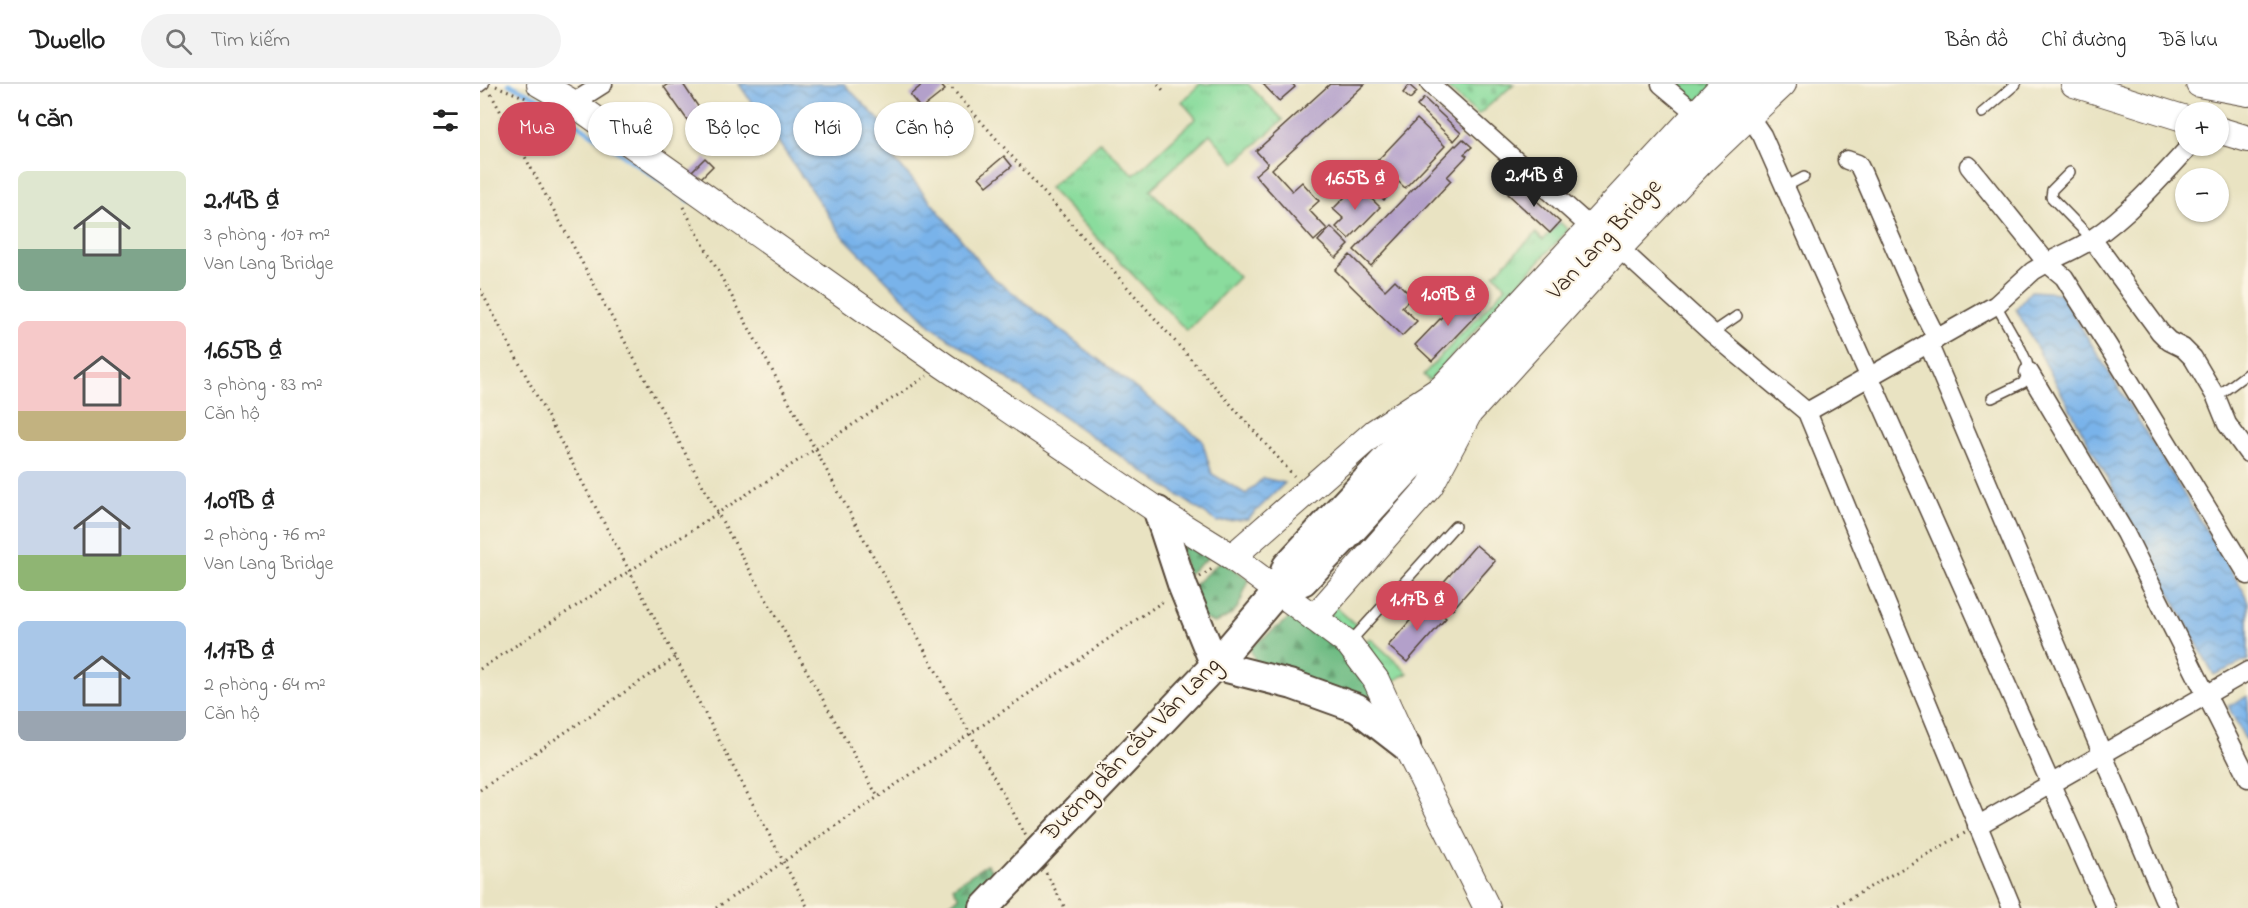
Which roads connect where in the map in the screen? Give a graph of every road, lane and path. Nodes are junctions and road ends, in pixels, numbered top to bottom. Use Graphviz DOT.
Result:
graph roads {
  1 [pos="485,84"];
  2 [pos="540,84"];
  3 [pos="603,84"];
  4 [pos="948,84"];
  5 [pos="1158,84"];
  6 [pos="1430,84"];
  7 [pos="1661,84"];
  8 [pos="1724,84"];
  9 [pos="1749,84"];
  10 [pos="1783,84"];
  11 [pos="2016,84"];
  12 [pos="2073,84"];
  13 [pos="2199,84"];
  14 [pos="2233,84"];
  15 [pos="480,87"];
  16 [pos="1163,90"];
  17 [pos="2248,91"];
  18 [pos="571,102"];
  19 [pos="575,102"];
  20 [pos="576,105"];
  21 [pos="1982,113"];
  22 [pos="1697,114"];
  23 [pos="1749,116"];
  24 [pos="2175,116"];
  25 [pos="2229,133"];
  26 [pos="2248,139"];
  27 [pos="2181,156"];
  28 [pos="1847,160"];
  29 [pos="1969,166"];
  30 [pos="2070,172"];
  31 [pos="1804,177"];
  32 [pos="1785,187"];
  33 [pos="683,205"];
  34 [pos="1590,227"];
  35 [pos="2092,239"];
  36 [pos="1618,248"];
  37 [pos="2047,263"];
  38 [pos="480,289"];
  39 [pos="1996,305"];
  40 [pos="1737,316"];
  41 [pos="1712,333"];
  42 [pos="1933,341"];
  43 [pos="943,365"];
  44 [pos="2029,372"];
  45 [pos="2248,373"];
  46 [pos="1870,376"];
  47 [pos="1460,397"];
  48 [pos="2216,397"];
  49 [pos="1992,398"];
  50 [pos="1807,412"];
  51 [pos="816,448"];
  52 [pos="2248,453"];
  53 [pos="1307,491"];
  54 [pos="1158,511"];
  55 [pos="717,512"];
  56 [pos="1455,526"];
  57 [pos="1232,557"];
  58 [pos="628,571"];
  59 [pos="2248,575"];
  60 [pos="1183,587"];
  61 [pos="1278,591"];
  62 [pos="1314,618"];
  63 [pos="1349,644"];
  64 [pos="675,658"];
  65 [pos="1215,664"];
  66 [pos="480,669"];
  67 [pos="2248,671"];
  68 [pos="2206,695"];
  69 [pos="971,735"];
  70 [pos="1406,746"];
  71 [pos="2103,755"];
  72 [pos="2248,778"];
  73 [pos="2051,783"];
  74 [pos="480,790"];
  75 [pos="878,797"];
  76 [pos="1977,826"];
  77 [pos="1035,852"];
  78 [pos="783,862"];
  79 [pos="716,908"];
  80 [pos="808,908"];
  81 [pos="984,908"];
  82 [pos="1065,908"];
  83 [pos="1487,908"];
  84 [pos="1833,908"];
  85 [pos="2012,908"];
  86 [pos="2106,908"];
  87 [pos="2168,908"];
  1 -- 15 [label="lane"];
  1 -- 55 [label="path"];
  2 -- 18 [label="main road"];
  3 -- 19 [label="street"];
  4 -- 53 [label="path"];
  5 -- 16 [label="path"];
  6 -- 34 [label="street"];
  7 -- 22 [label="street"];
  8 -- 22 [label="main road"];
  9 -- 47 [label="main road, Van Lang Bridge"];
  10 -- 23 [label="main road"];
  11 -- 21 [label="lane"];
  12 -- 24 [label="main road"];
  13 -- 17 [label="main road"];
  14 -- 17 [label="main road"];
  20 -- 43 [label="main road"];
  22 -- 34 [label="main road"];
  23 -- 32 [label="street"];
  23 -- 36 [label="main road"];
  25 -- 26 [label="main road"];
  27 -- 35 [label="street"];
  28 -- 42 [label="street"];
  29 -- 37 [label="street"];
  30 -- 35 [label="lane"];
  31 -- 32 [label="lane"];
  32 -- 46 [label="street"];
  33 -- 51 [label="path"];
  34 -- 53 [label="main road"];
  35 -- 37 [label="street"];
  35 -- 48 [label="street"];
  36 -- 41 [label="street"];
  36 -- 62 [label="main road"];
  37 -- 39 [label="street"];
  37 -- 59 [label="street"];
  38 -- 58 [label="path"];
  39 -- 42 [label="street"];
  39 -- 44 [label="lane"];
  40 -- 41 [label="lane"];
  41 -- 50 [label="street"];
  42 -- 46 [label="street"];
  42 -- 71 [label="street"];
  43 -- 51 [label="path"];
  43 -- 54 [label="main road"];
  44 -- 49 [label="lane"];
  44 -- 68 [label="street"];
  45 -- 48 [label="lane"];
  46 -- 50 [label="street"];
  46 -- 73 [label="street"];
  47 -- 61 [label="main road"];
  47 -- 61 [label="main road"];
  48 -- 52 [label="street"];
  50 -- 76 [label="street"];
  51 -- 55 [label="path"];
  51 -- 69 [label="path"];
  53 -- 57 [label="main road"];
  54 -- 57 [label="main road"];
  54 -- 60 [label="main road"];
  55 -- 58 [label="path"];
  55 -- 75 [label="path"];
  56 -- 63 [label="lane"];
  57 -- 60 [label="path"];
  57 -- 61 [label="main road"];
  58 -- 64 [label="path"];
  58 -- 66 [label="path"];
  60 -- 65 [label="main road"];
  60 -- 69 [label="path"];
  61 -- 62 [label="main road"];
  61 -- 65 [label="main road, Đường dẫn cầu Văn Lang"];
  62 -- 63 [label="main road"];
  63 -- 70 [label="main road"];
  64 -- 74 [label="path"];
  64 -- 78 [label="path"];
  65 -- 70 [label="main road"];
  65 -- 77 [label="main road, Đường dẫn cầu Văn Lang"];
  67 -- 68 [label="street"];
  68 -- 71 [label="street"];
  68 -- 72 [label="street"];
  69 -- 75 [label="path"];
  69 -- 77 [label="path"];
  70 -- 83 [label="main road"];
  71 -- 73 [label="street"];
  71 -- 87 [label="street"];
  73 -- 76 [label="street"];
  73 -- 86 [label="street"];
  75 -- 78 [label="path"];
  76 -- 84 [label="path"];
  76 -- 85 [label="street"];
  77 -- 81 [label="main road, Đường dẫn cầu Văn Lang"];
  77 -- 82 [label="path"];
  78 -- 79 [label="path"];
  78 -- 80 [label="path"];
}
